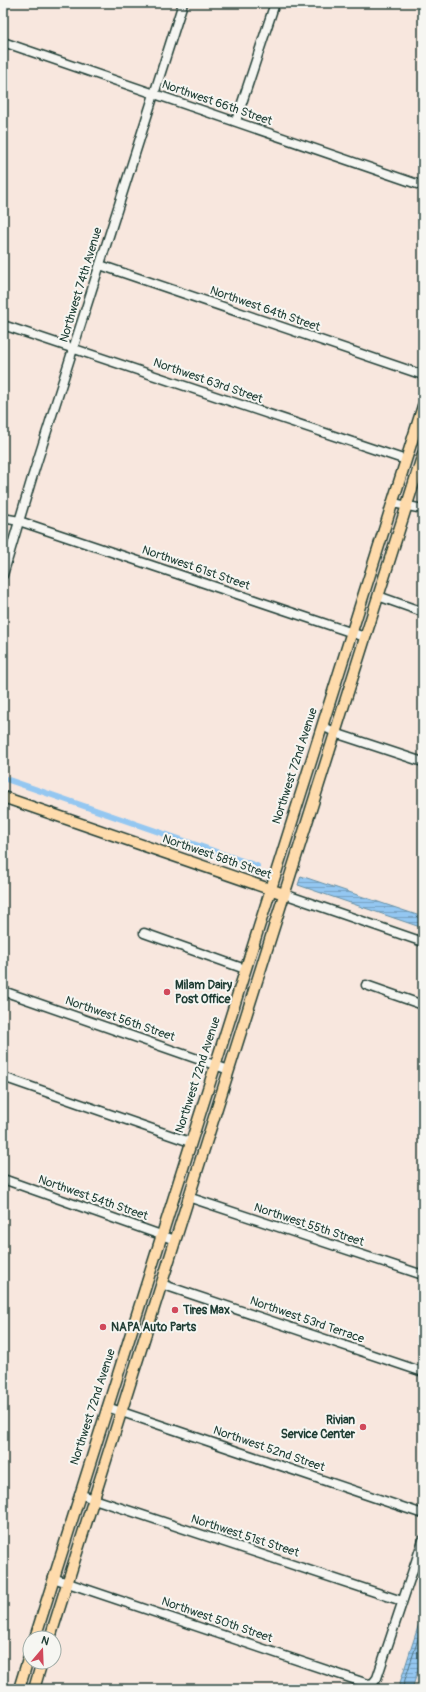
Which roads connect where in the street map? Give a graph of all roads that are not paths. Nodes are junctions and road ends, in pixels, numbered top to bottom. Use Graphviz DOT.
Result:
graph roads {
  1 [pos="183,3"];
  2 [pos="275,3"];
  3 [pos="3,42"];
  4 [pos="154,94"];
  5 [pos="236,122"];
  6 [pos="423,186"];
  7 [pos="100,265"];
  8 [pos="3,325"];
  9 [pos="74,349"];
  10 [pos="423,375"];
  11 [pos="423,406"];
  12 [pos="423,454"];
  13 [pos="406,460"];
  14 [pos="393,503"];
  15 [pos="407,505"];
  16 [pos="423,509"];
  17 [pos="3,518"];
  18 [pos="19,521"];
  19 [pos="3,575"];
  20 [pos="378,596"];
  21 [pos="423,612"];
  22 [pos="351,633"];
  23 [pos="365,637"];
  24 [pos="322,726"];
  25 [pos="335,732"];
  26 [pos="423,762"];
  27 [pos="3,797"];
  28 [pos="270,889"];
  29 [pos="284,894"];
  30 [pos="144,933"];
  31 [pos="423,942"];
  32 [pos="245,969"];
  33 [pos="366,985"];
  34 [pos="3,991"];
  35 [pos="423,1004"];
  36 [pos="215,1065"];
  37 [pos="229,1070"];
  38 [pos="3,1077"];
  39 [pos="190,1142"];
  40 [pos="3,1179"];
  41 [pos="188,1198"];
  42 [pos="161,1235"];
  43 [pos="174,1240"];
  44 [pos="423,1275"];
  45 [pos="161,1284"];
  46 [pos="423,1372"];
  47 [pos="107,1407"];
  48 [pos="121,1412"];
  49 [pos="79,1494"];
  50 [pos="94,1498"];
  51 [pos="423,1514"];
  52 [pos="423,1540"];
  53 [pos="53,1578"];
  54 [pos="67,1583"];
  55 [pos="402,1601"];
  56 [pos="37,1630"];
  57 [pos="52,1630"];
  58 [pos="26,1670"];
  59 [pos="40,1670"];
  60 [pos="22,1688"];
  61 [pos="34,1689"];
  1 -- 4 [label="street, Northwest 74th Avenue"];
  2 -- 5 [label="street"];
  3 -- 4 [label="street, Northwest 66th Street"];
  4 -- 5 [label="street, Northwest 66th Street"];
  4 -- 7 [label="street, Northwest 74th Avenue"];
  5 -- 6 [label="street, Northwest 66th Street"];
  7 -- 9 [label="street, Northwest 74th Avenue"];
  7 -- 10 [label="street, Northwest 64th Street"];
  8 -- 9 [label="street, Northwest 63rd Street"];
  9 -- 13 [label="street, Northwest 63rd Street"];
  9 -- 18 [label="street, Northwest 74th Avenue"];
  11 -- 13 [label="main road, Northwest 72nd Avenue"];
  12 -- 15 [label="main road"];
  13 -- 14 [label="main road, Northwest 72nd Avenue"];
  14 -- 15 [label="street"];
  14 -- 22 [label="main road, Northwest 72nd Avenue"];
  15 -- 16 [label="street"];
  15 -- 20 [label="main road"];
  17 -- 18 [label="street, Northwest 61st Street"];
  18 -- 19 [label="street, Northwest 74th Avenue"];
  18 -- 22 [label="street, Northwest 61st Street"];
  20 -- 21 [label="street"];
  20 -- 23 [label="main road"];
  22 -- 23 [label="street, Northwest 61st Street"];
  22 -- 24 [label="main road, Northwest 72nd Avenue"];
  23 -- 25 [label="main road"];
  24 -- 25 [label="street"];
  24 -- 28 [label="main road, Northwest 72nd Avenue"];
  25 -- 26 [label="street"];
  25 -- 29 [label="main road"];
  27 -- 28 [label="main road, Northwest 58th Street"];
  28 -- 29 [label="main road, Northwest 58th Street"];
  28 -- 32 [label="main road, Northwest 72nd Avenue"];
  29 -- 31 [label="street, Northwest 58th Street"];
  29 -- 37 [label="main road"];
  30 -- 32 [label="street"];
  32 -- 36 [label="main road, Northwest 72nd Avenue"];
  33 -- 35 [label="street"];
  34 -- 36 [label="street, Northwest 56th Street"];
  36 -- 37 [label="street, Northwest 56th Street"];
  36 -- 39 [label="main road, Northwest 72nd Avenue"];
  37 -- 41 [label="main road"];
  38 -- 39 [label="street"];
  39 -- 42 [label="main road, Northwest 72nd Avenue"];
  40 -- 42 [label="street, Northwest 54th Street"];
  41 -- 43 [label="main road"];
  41 -- 44 [label="street, Northwest 55th Street"];
  42 -- 43 [label="street, Northwest 54th Street"];
  42 -- 47 [label="main road, Northwest 72nd Avenue"];
  43 -- 45 [label="main road"];
  45 -- 46 [label="street, Northwest 53rd Terrace"];
  45 -- 48 [label="main road"];
  47 -- 48 [label="street, Northwest 52nd Street"];
  47 -- 49 [label="main road, Northwest 72nd Avenue"];
  48 -- 50 [label="main road"];
  48 -- 51 [label="street, Northwest 52nd Street"];
  49 -- 50 [label="street, Northwest 51st Street"];
  49 -- 53 [label="main road, Northwest 72nd Avenue"];
  50 -- 54 [label="main road"];
  50 -- 55 [label="street, Northwest 51st Street"];
  52 -- 55 [label="street"];
  53 -- 54 [label="street, Northwest 50th Street"];
  53 -- 56 [label="main road, Northwest 72nd Avenue"];
  54 -- 55 [label="street, Northwest 50th Street"];
  54 -- 57 [label="main road"];
  58 -- 60 [label="main road"];
  59 -- 61 [label="main road"];
}
